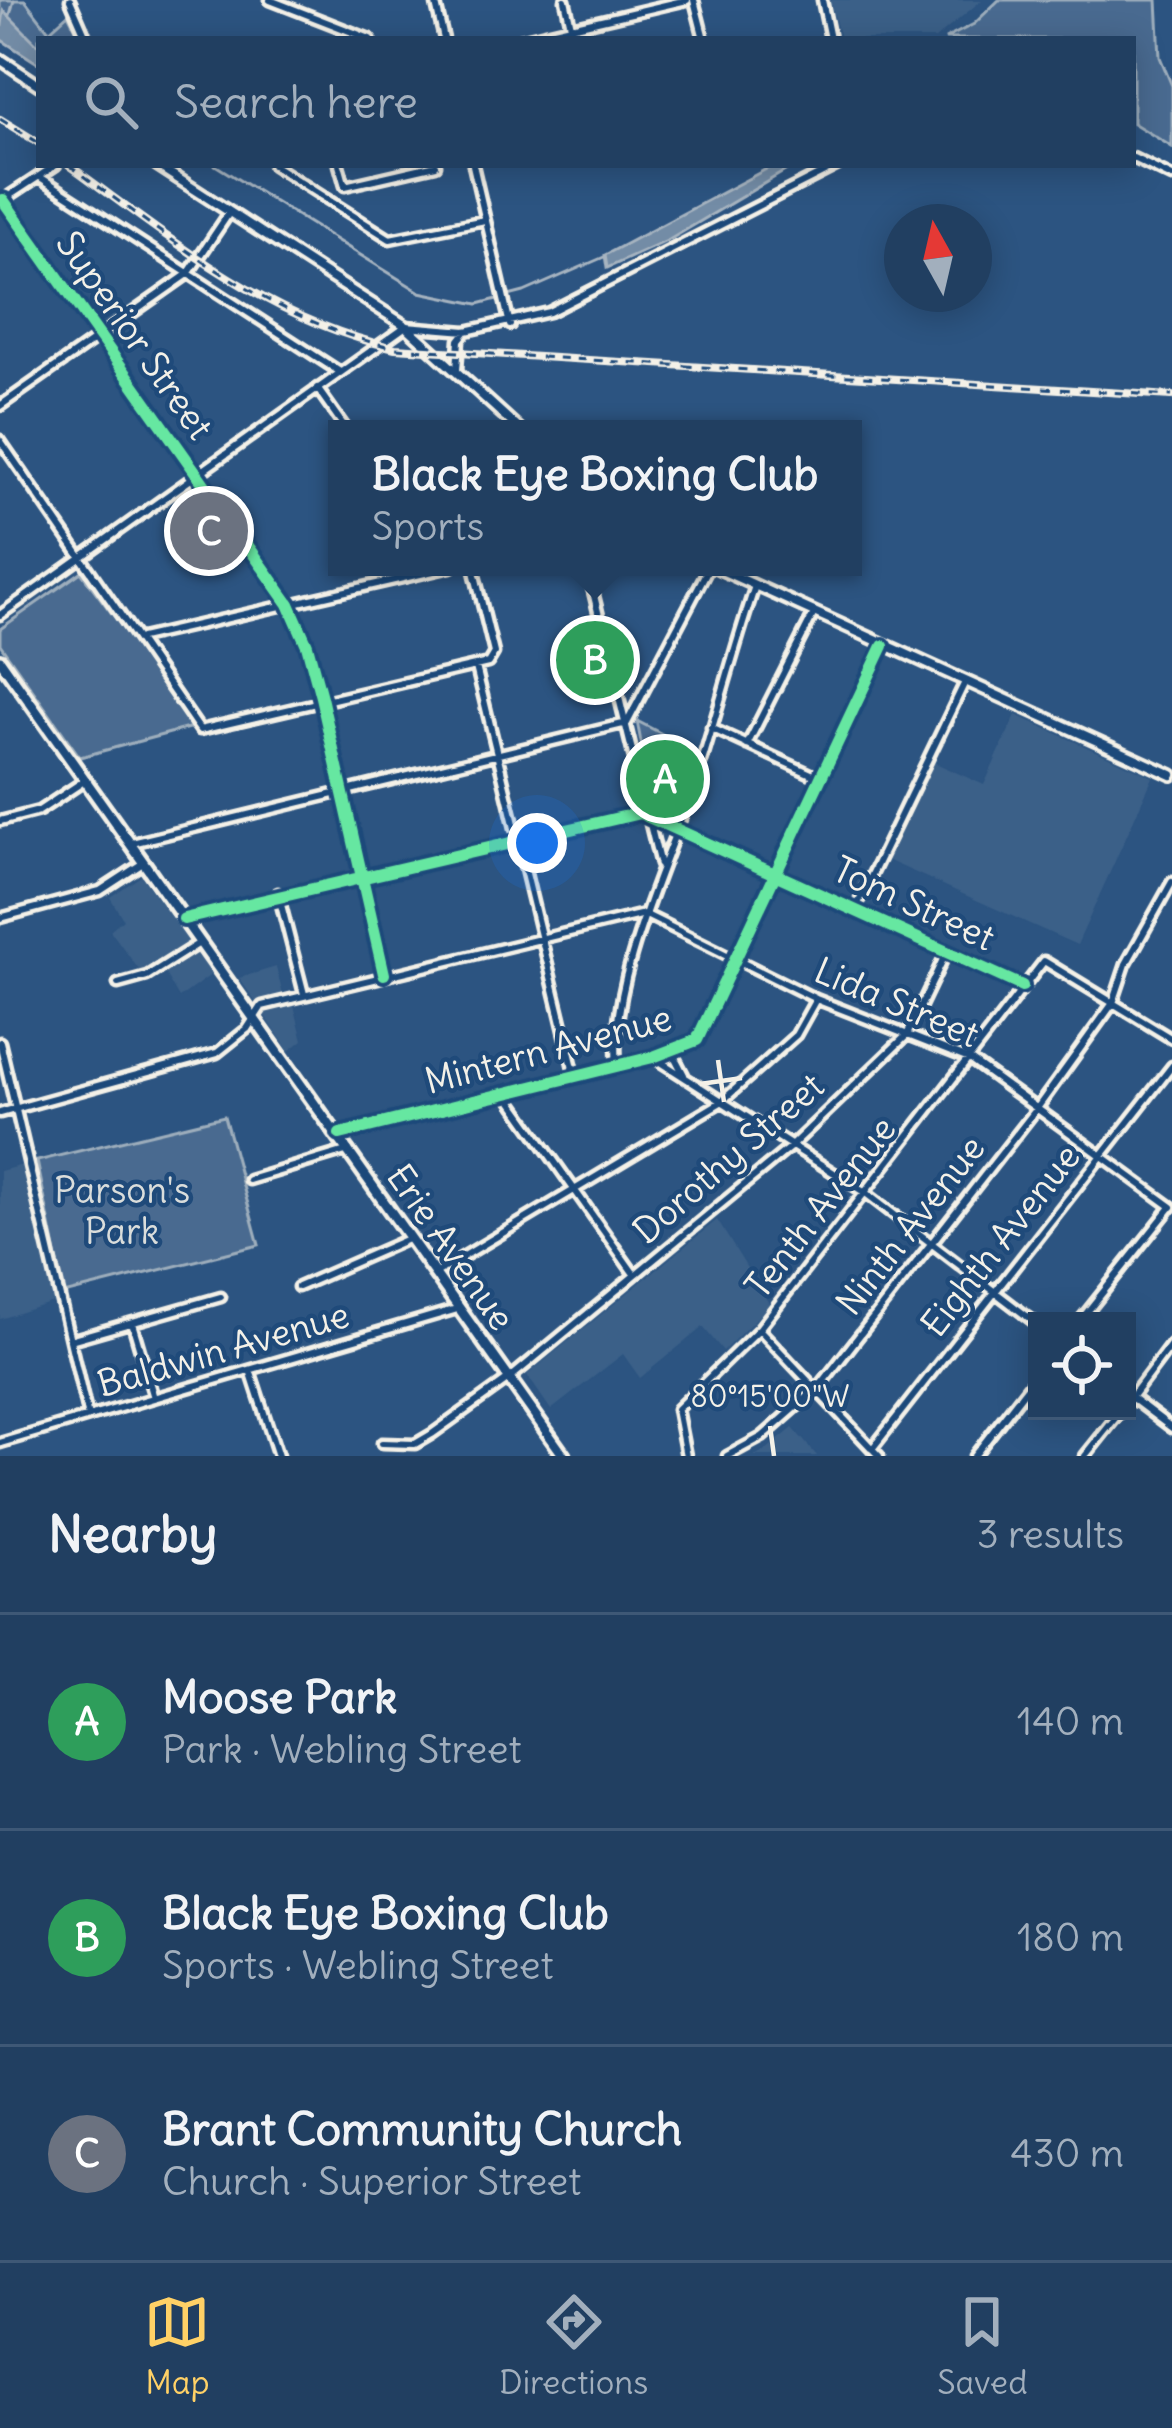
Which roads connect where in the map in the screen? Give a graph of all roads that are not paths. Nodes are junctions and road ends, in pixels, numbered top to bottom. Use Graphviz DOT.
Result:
graph roads {
  1 [pos="70,0"];
  2 [pos="270,0"];
  3 [pos="435,0"];
  4 [pos="565,0"];
  5 [pos="691,0"];
  6 [pos="822,0"];
  7 [pos="571,27"];
  8 [pos="86,36"];
  9 [pos="362,36"];
  10 [pos="443,36"];
  11 [pos="533,36"];
  12 [pos="573,36"];
  13 [pos="703,36"];
  14 [pos="829,36"];
  15 [pos="0,59"];
  16 [pos="36,83"];
  17 [pos="1136,159"];
  18 [pos="52,168"];
  19 [pos="162,168"];
  20 [pos="278,168"];
  21 [pos="340,168"];
  22 [pos="423,168"];
  23 [pos="474,168"];
  24 [pos="832,168"];
  25 [pos="40,177"];
  26 [pos="1172,177"];
  27 [pos="2,201"];
  28 [pos="229,213"];
  29 [pos="485,220"];
  30 [pos="188,274"];
  31 [pos="509,321"];
  32 [pos="406,326"];
  33 [pos="466,331"];
  34 [pos="100,337"];
  35 [pos="457,370"];
  36 [pos="340,371"];
  37 [pos="317,388"];
  38 [pos="0,406"];
  39 [pos="340,420"];
  40 [pos="510,420"];
  41 [pos="0,440"];
  42 [pos="198,476"];
  43 [pos="82,557"];
  44 [pos="409,576"];
  45 [pos="475,576"];
  46 [pos="589,576"];
  47 [pos="707,576"];
  48 [pos="732,576"];
  49 [pos="755,586"];
  50 [pos="289,604"];
  51 [pos="0,615"];
  52 [pos="813,615"];
  53 [pos="142,638"];
  54 [pos="883,646"];
  55 [pos="0,659"];
  56 [pos="476,667"];
  57 [pos="965,682"];
  58 [pos="323,704"];
  59 [pos="627,723"];
  60 [pos="711,728"];
  61 [pos="747,745"];
  62 [pos="497,755"];
  63 [pos="1172,776"];
  64 [pos="822,779"];
  65 [pos="84,781"];
  66 [pos="341,794"];
  67 [pos="649,816"];
  68 [pos="0,821"];
  69 [pos="678,827"];
  70 [pos="517,841"];
  71 [pos="128,844"];
  72 [pos="142,863"];
  73 [pos="661,868"];
  74 [pos="360,874"];
  75 [pos="778,874"];
  76 [pos="1172,882"];
  77 [pos="278,893"];
  78 [pos="856,908"];
  79 [pos="644,914"];
  80 [pos="0,918"];
  81 [pos="184,919"];
  82 [pos="541,936"];
  83 [pos="200,942"];
  84 [pos="947,952"];
  85 [pos="737,958"];
  86 [pos="384,974"];
  87 [pos="118,983"];
  88 [pos="1022,986"];
  89 [pos="304,994"];
  90 [pos="816,999"];
  91 [pos="1113,1003"];
  92 [pos="254,1016"];
  93 [pos="908,1035"];
  94 [pos="1172,1039"];
  95 [pos="0,1042"];
  96 [pos="672,1052"];
  97 [pos="653,1057"];
  98 [pos="969,1059"];
  99 [pos="617,1066"];
  100 [pos="1172,1066"];
  101 [pos="575,1076"];
  102 [pos="685,1078"];
  103 [pos="506,1093"];
  104 [pos="721,1102"];
  105 [pos="1037,1107"];
  106 [pos="17,1109"];
  107 [pos="0,1113"];
  108 [pos="340,1134"];
  109 [pos="789,1148"];
  110 [pos="351,1150"];
  111 [pos="1101,1155"];
  112 [pos="249,1180"];
  113 [pos="572,1187"];
  114 [pos="867,1194"];
  115 [pos="1172,1207"];
  116 [pos="411,1238"];
  117 [pos="929,1243"];
  118 [pos="436,1273"];
  119 [pos="634,1274"];
  120 [pos="298,1287"];
  121 [pos="995,1292"];
  122 [pos="221,1297"];
  123 [pos="460,1308"];
  124 [pos="1087,1312"];
  125 [pos="1028,1317"];
  126 [pos="132,1323"];
  127 [pos="758,1329"];
  128 [pos="70,1340"];
  129 [pos="1172,1343"];
  130 [pos="250,1370"];
  131 [pos="510,1378"];
  132 [pos="1028,1387"];
  133 [pos="819,1388"];
  134 [pos="1136,1389"];
  135 [pos="154,1398"];
  136 [pos="1136,1403"];
  137 [pos="88,1417"];
  138 [pos="1114,1420"];
  139 [pos="1172,1428"];
  140 [pos="0,1443"];
  141 [pos="382,1443"];
  142 [pos="872,1448"];
  143 [pos="278,1456"];
  144 [pos="564,1456"];
  145 [pos="686,1456"];
  146 [pos="727,1456"];
  147 [pos="879,1456"];
  148 [pos="974,1456"];
  149 [pos="1085,1456"];
  1 -- 8 [label="street"];
  2 -- 9 [label="street"];
  3 -- 10 [label="street"];
  4 -- 7 [label="street"];
  5 -- 7 [label="street"];
  5 -- 13 [label="street"];
  6 -- 14 [label="street"];
  7 -- 11 [label="street"];
  7 -- 12 [label="street"];
  15 -- 16 [label="street"];
  17 -- 26 [label="street"];
  18 -- 25 [label="street"];
  19 -- 28 [label="street"];
  20 -- 29 [label="street"];
  21 -- 22 [label="street"];
  23 -- 29 [label="street"];
  24 -- 31 [label="street"];
  25 -- 27 [label="street"];
  25 -- 30 [label="street"];
  27 -- 34 [label="street, Superior Street"];
  28 -- 30 [label="street"];
  28 -- 32 [label="street"];
  29 -- 31 [label="street"];
  30 -- 34 [label="street"];
  30 -- 36 [label="street"];
  31 -- 33 [label="street"];
  32 -- 33 [label="street"];
  32 -- 35 [label="street"];
  32 -- 36 [label="street"];
  33 -- 35 [label="street"];
  34 -- 38 [label="street"];
  34 -- 42 [label="street, Superior Street"];
  35 -- 40 [label="street"];
  36 -- 37 [label="street"];
  37 -- 39 [label="street"];
  37 -- 42 [label="street"];
  41 -- 43 [label="street"];
  42 -- 43 [label="street"];
  42 -- 50 [label="street, Superior Street"];
  43 -- 51 [label="street"];
  43 -- 53 [label="street"];
  44 -- 50 [label="street"];
  45 -- 56 [label="street"];
  46 -- 59 [label="street"];
  47 -- 59 [label="street"];
  48 -- 49 [label="street"];
  49 -- 52 [label="street"];
  49 -- 60 [label="street"];
  50 -- 53 [label="street"];
  50 -- 58 [label="street, Superior Street"];
  52 -- 54 [label="street"];
  52 -- 61 [label="street"];
  53 -- 58 [label="street"];
  54 -- 57 [label="street"];
  54 -- 64 [label="street, Mintern Avenue"];
  55 -- 65 [label="main road, Erie Avenue"];
  56 -- 58 [label="street"];
  56 -- 62 [label="street"];
  57 -- 63 [label="street"];
  57 -- 78 [label="street"];
  58 -- 66 [label="street, Superior Street"];
  59 -- 62 [label="street"];
  59 -- 67 [label="street"];
  60 -- 61 [label="street"];
  60 -- 69 [label="street"];
  61 -- 64 [label="street"];
  62 -- 66 [label="street"];
  62 -- 70 [label="street"];
  64 -- 75 [label="street, Mintern Avenue"];
  65 -- 68 [label="street"];
  65 -- 71 [label="main road, Erie Avenue"];
  66 -- 71 [label="street"];
  66 -- 74 [label="street, Superior Street"];
  67 -- 69 [label="street, Tom Street"];
  67 -- 70 [label="street"];
  67 -- 73 [label="street"];
  69 -- 73 [label="street"];
  69 -- 75 [label="street, Tom Street"];
  70 -- 74 [label="street"];
  70 -- 82 [label="street"];
  71 -- 72 [label="main road, Erie Avenue"];
  72 -- 80 [label="street"];
  72 -- 81 [label="main road, Erie Avenue"];
  73 -- 79 [label="street"];
  74 -- 77 [label="street"];
  74 -- 86 [label="street, Superior Street"];
  75 -- 78 [label="street, Tom Street"];
  75 -- 85 [label="street, Mintern Avenue"];
  76 -- 91 [label="street, Ninth Avenue"];
  77 -- 81 [label="street"];
  77 -- 89 [label="street"];
  78 -- 84 [label="street, Tom Street"];
  79 -- 82 [label="street"];
  79 -- 85 [label="street, Lida Street"];
  79 -- 99 [label="street"];
  81 -- 83 [label="main road, Erie Avenue"];
  82 -- 86 [label="street"];
  82 -- 101 [label="street"];
  83 -- 87 [label="street"];
  83 -- 92 [label="main road, Erie Avenue"];
  84 -- 88 [label="street, Tom Street"];
  84 -- 93 [label="street, Dorothy Street"];
  85 -- 90 [label="street, Lida Street"];
  85 -- 96 [label="street, Mintern Avenue"];
  86 -- 89 [label="street"];
  88 -- 91 [label="street"];
  88 -- 98 [label="street, Tenth Avenue"];
  89 -- 92 [label="street"];
  90 -- 93 [label="street, Lida Street"];
  90 -- 104 [label="street"];
  91 -- 94 [label="street"];
  91 -- 105 [label="street, Ninth Avenue"];
  92 -- 106 [label="street"];
  92 -- 108 [label="main road, Erie Avenue"];
  93 -- 98 [label="street, Lida Street"];
  93 -- 109 [label="street, Dorothy Street"];
  95 -- 106 [label="street"];
  96 -- 97 [label="street, Mintern Avenue"];
  96 -- 102 [label="street"];
  97 -- 99 [label="street, Mintern Avenue"];
  97 -- 102 [label="street"];
  98 -- 105 [label="street, Lida Street"];
  98 -- 114 [label="street, Tenth Avenue"];
  99 -- 101 [label="street, Mintern Avenue"];
  100 -- 111 [label="street, Eighth Avenue"];
  101 -- 103 [label="street, Mintern Avenue"];
  102 -- 104 [label="street"];
  103 -- 108 [label="street, Mintern Avenue"];
  103 -- 113 [label="street"];
  104 -- 109 [label="street"];
  104 -- 113 [label="street"];
  105 -- 111 [label="street, Lida Street"];
  105 -- 117 [label="street, Ninth Avenue"];
  106 -- 107 [label="street"];
  106 -- 128 [label="street"];
  108 -- 110 [label="main road, Erie Avenue"];
  109 -- 114 [label="street"];
  109 -- 119 [label="street, Dorothy Street"];
  110 -- 112 [label="street"];
  110 -- 116 [label="main road, Erie Avenue"];
  111 -- 115 [label="street, Lida Street"];
  111 -- 121 [label="street, Eighth Avenue"];
  113 -- 118 [label="street"];
  113 -- 119 [label="street"];
  114 -- 117 [label="street"];
  114 -- 127 [label="street, Tenth Avenue"];
  115 -- 124 [label="street"];
  116 -- 118 [label="main road, Erie Avenue"];
  116 -- 120 [label="street"];
  117 -- 121 [label="street"];
  117 -- 133 [label="street, Ninth Avenue"];
  118 -- 123 [label="main road, Erie Avenue"];
  119 -- 131 [label="street, Dorothy Street"];
  121 -- 125 [label="street"];
  121 -- 142 [label="street, Eighth Avenue"];
  122 -- 126 [label="street"];
  123 -- 130 [label="street, Baldwin Avenue"];
  123 -- 131 [label="main road, Erie Avenue"];
  126 -- 128 [label="street"];
  126 -- 135 [label="street"];
  127 -- 133 [label="street"];
  127 -- 145 [label="street, Tenth Avenue"];
  128 -- 137 [label="street"];
  129 -- 134 [label="street"];
  130 -- 135 [label="street, Baldwin Avenue"];
  130 -- 143 [label="street"];
  131 -- 141 [label="street, Dorothy Street"];
  131 -- 144 [label="main road, Erie Avenue"];
  132 -- 148 [label="street"];
  133 -- 142 [label="street"];
  133 -- 146 [label="street, Ninth Avenue"];
  135 -- 137 [label="street, Baldwin Avenue"];
  136 -- 139 [label="street"];
  137 -- 140 [label="street, Baldwin Avenue"];
  138 -- 149 [label="street"];
  142 -- 147 [label="street"];
}
